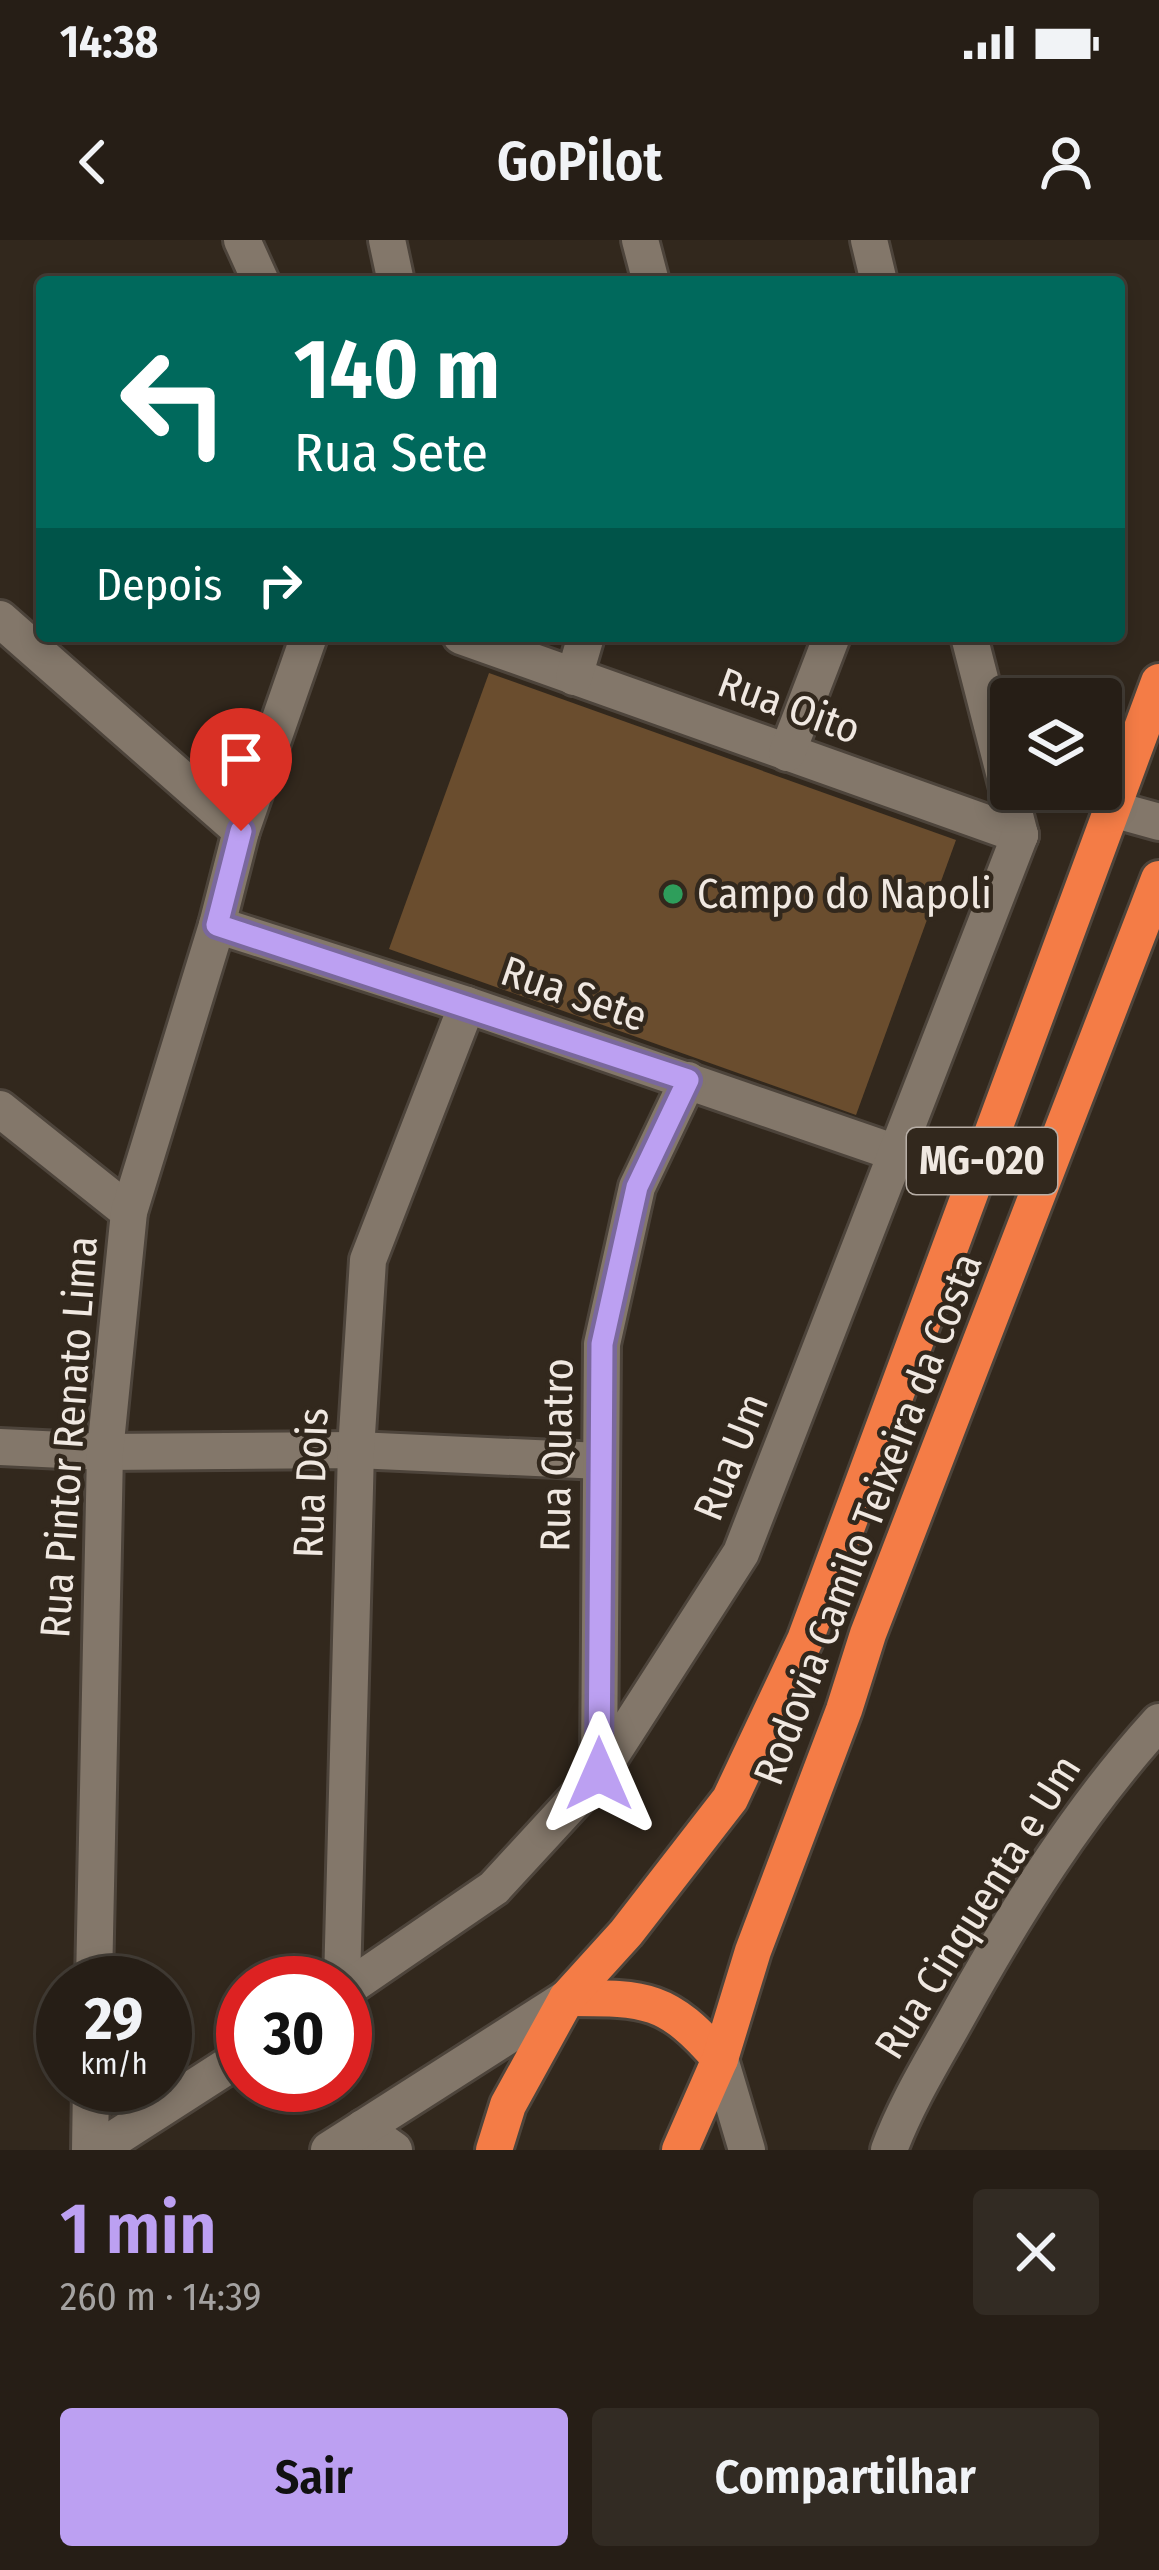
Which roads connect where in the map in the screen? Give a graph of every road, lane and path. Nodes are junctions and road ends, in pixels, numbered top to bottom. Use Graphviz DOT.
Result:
graph roads {
  1 [pos="242,240"];
  2 [pos="387,240"];
  3 [pos="640,240"];
  4 [pos="868,240"];
  5 [pos="258,276"];
  6 [pos="395,276"];
  7 [pos="649,276"];
  8 [pos="877,276"];
  9 [pos="0,619"];
  10 [pos="307,642"];
  11 [pos="478,642"];
  12 [pos="584,642"];
  13 [pos="830,642"];
  14 [pos="971,642"];
  15 [pos="574,677"];
  16 [pos="1159,682"];
  17 [pos="787,753"];
  18 [pos="1122,782"];
  19 [pos="1112,810"];
  20 [pos="1116,810"];
  21 [pos="1159,822"];
  22 [pos="241,831"];
  23 [pos="1020,835"];
  24 [pos="1159,879"];
  25 [pos="217,925"];
  26 [pos="467,1005"];
  27 [pos="688,1080"];
  28 [pos="0,1109"];
  29 [pos="899,1154"];
  30 [pos="129,1212"];
  31 [pos="0,1448"];
  32 [pos="356,1450"];
  33 [pos="105,1452"];
  34 [pos="601,1461"];
  35 [pos="1159,1722"];
  36 [pos="599,1774"];
  37 [pos="95,1956"];
  38 [pos="344,1956"];
  39 [pos="372,1968"];
  40 [pos="567,1998"];
  41 [pos="720,2059"];
  42 [pos="216,2073"];
  43 [pos="93,2112"];
  44 [pos="363,2128"];
  45 [pos="900,2140"];
  46 [pos="94,2150"];
  47 [pos="329,2150"];
  48 [pos="394,2150"];
  49 [pos="494,2150"];
  50 [pos="680,2150"];
  51 [pos="747,2150"];
  1 -- 5 [label="street"];
  2 -- 6 [label="street"];
  3 -- 7 [label="street"];
  4 -- 8 [label="street"];
  9 -- 22 [label="street"];
  10 -- 22 [label="street, Rua Pintor Renato Lima"];
  11 -- 15 [label="street, Rua Oito"];
  12 -- 15 [label="street"];
  13 -- 17 [label="street"];
  14 -- 23 [label="street"];
  15 -- 17 [label="street, Rua Oito"];
  16 -- 18 [label="highway, Rodovia Camilo Teixeira da Costa / MG-020"];
  17 -- 23 [label="street, Rua Oito"];
  19 -- 40 [label="highway, Rodovia Camilo Teixeira da Costa / MG-020"];
  20 -- 21 [label="street"];
  22 -- 25 [label="street, Rua Pintor Renato Lima"];
  23 -- 29 [label="street, Rua Um"];
  24 -- 41 [label="highway, Rodovia Camilo Teixeira da Costa / MG-020"];
  25 -- 26 [label="street, Rua Sete"];
  25 -- 30 [label="street, Rua Pintor Renato Lima"];
  26 -- 27 [label="street, Rua Sete"];
  26 -- 32 [label="street, Rua Dois"];
  27 -- 29 [label="street, Rua Sete"];
  27 -- 34 [label="street, Rua Quatro"];
  28 -- 30 [label="street"];
  29 -- 36 [label="street, Rua Um"];
  30 -- 33 [label="street, Rua Pintor Renato Lima"];
  31 -- 33 [label="street"];
  32 -- 33 [label="street"];
  32 -- 34 [label="street"];
  32 -- 38 [label="street, Rua Dois"];
  33 -- 37 [label="street, Rua Pintor Renato Lima"];
  34 -- 36 [label="street, Rua Quatro"];
  35 -- 45 [label="street, Rua Cinquenta e Um"];
  36 -- 39 [label="street, Rua Um"];
  40 -- 41 [label="highway"];
  40 -- 44 [label="street, Rodovia Camilo Teixeira da Costa"];
  40 -- 49 [label="highway, MG-020"];
  41 -- 50 [label="highway, MG-020"];
  41 -- 51 [label="street"];
  42 -- 46 [label="street"];
  43 -- 46 [label="street"];
  44 -- 47 [label="street, Rodovia Camilo Teixeira da Costa"];
  44 -- 48 [label="street"];
}
